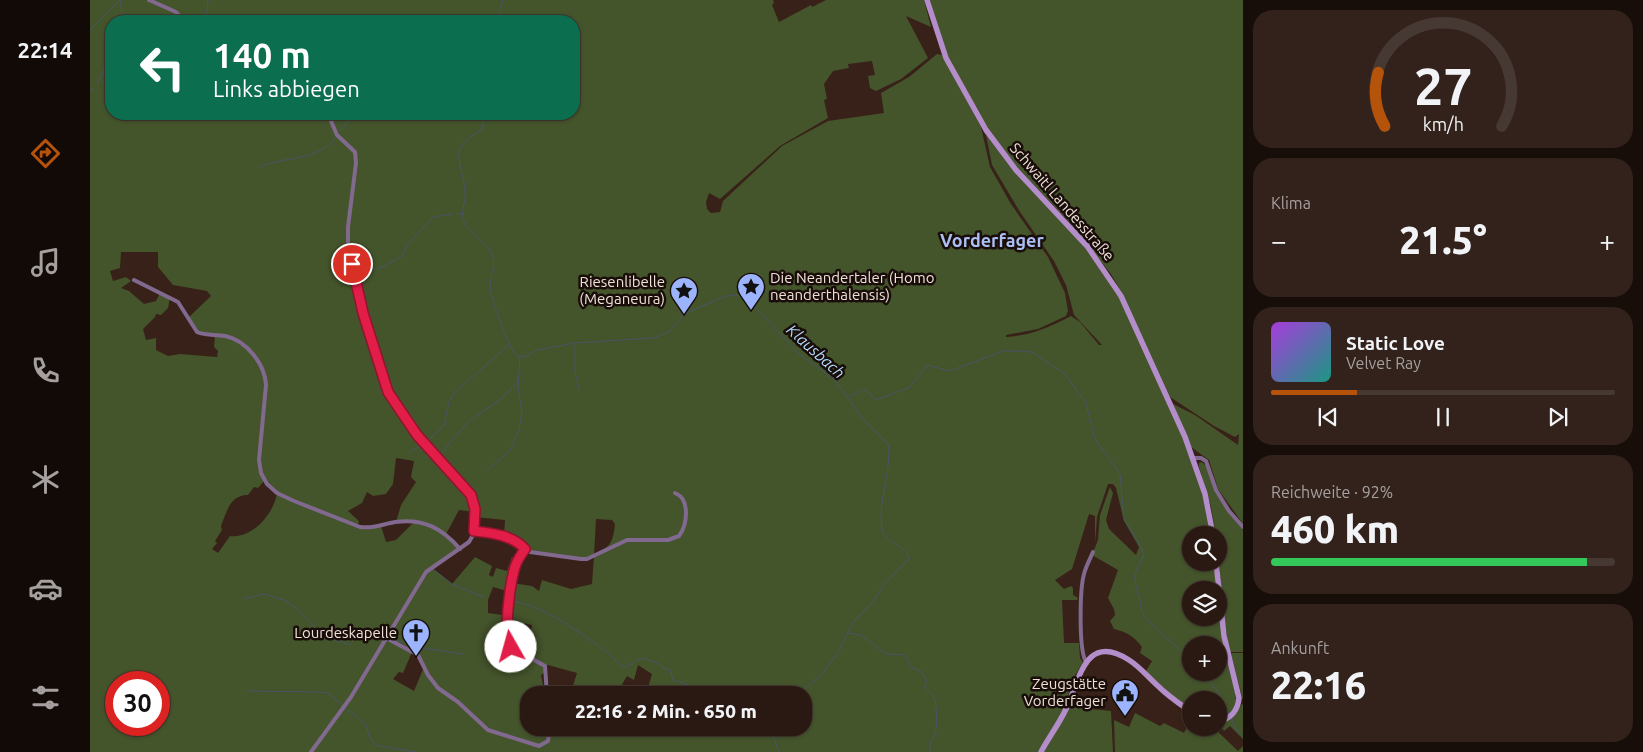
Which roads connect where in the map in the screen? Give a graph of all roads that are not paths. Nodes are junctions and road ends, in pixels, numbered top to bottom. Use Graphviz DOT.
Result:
graph roads {
  1 [pos="149,0"];
  2 [pos="927,0"];
  3 [pos="179,15"];
  4 [pos="331,120"];
  5 [pos="134,280"];
  6 [pos="1193,458"];
  7 [pos="675,493"];
  8 [pos="1212,526"];
  9 [pos="1243,527"];
  10 [pos="474,531"];
  11 [pos="460,549"];
  12 [pos="525,549"];
  13 [pos="1093,552"];
  14 [pos="1217,571"];
  15 [pos="386,638"];
  16 [pos="1087,663"];
  17 [pos="545,686"];
  18 [pos="1182,705"];
  19 [pos="1227,717"];
  20 [pos="549,736"];
  21 [pos="311,752"];
  22 [pos="1041,752"];
  1 -- 3 [label="street"];
  2 -- 6 [label="street, Schwaitl Landesstraße"];
  4 -- 10 [label="street"];
  5 -- 11 [label="street"];
  6 -- 8 [label="street, Schwaitl Landesstraße"];
  6 -- 9 [label="street"];
  7 -- 12 [label="street"];
  10 -- 11 [label="street"];
  10 -- 12 [label="street"];
  11 -- 15 [label="street"];
  12 -- 17 [label="street"];
  13 -- 16 [label="street"];
  14 -- 19 [label="street"];
  15 -- 20 [label="street"];
  15 -- 21 [label="street"];
  16 -- 18 [label="street"];
  16 -- 22 [label="street"];
}
